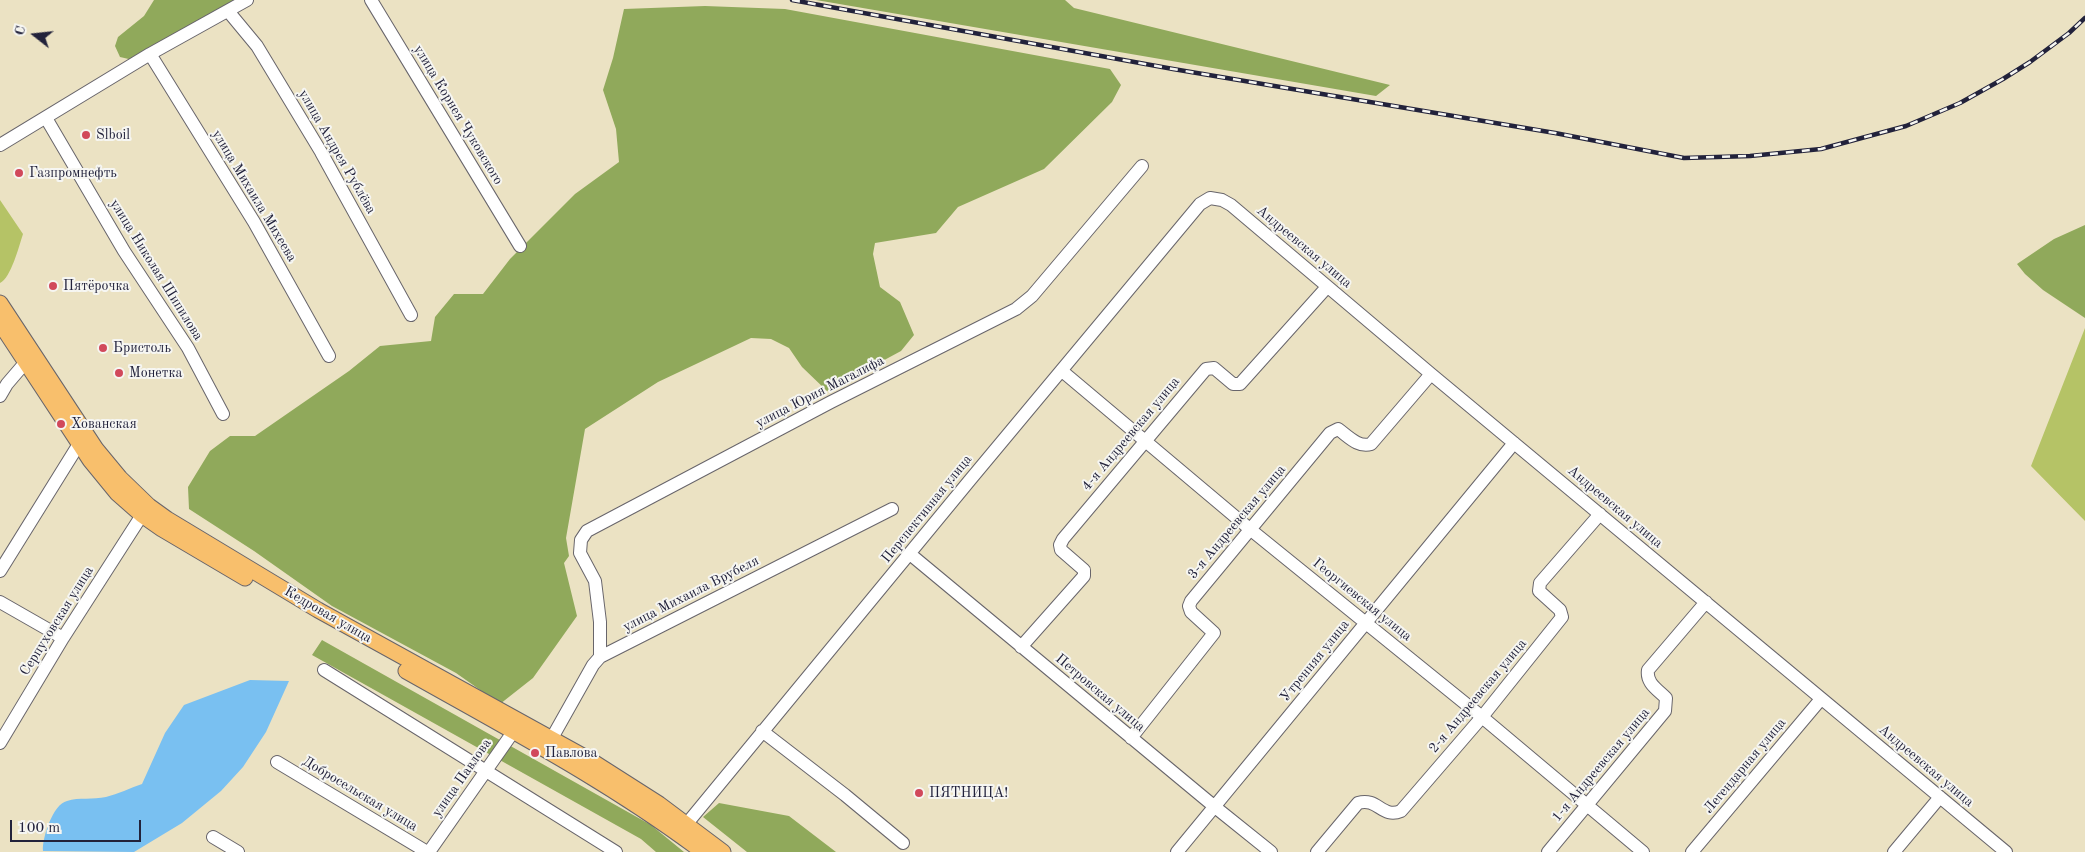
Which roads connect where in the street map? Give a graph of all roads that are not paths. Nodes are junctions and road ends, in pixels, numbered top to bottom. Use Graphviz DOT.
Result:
graph roads {
  1 [pos="247,0"];
  2 [pos="371,0"];
  3 [pos="228,11"];
  4 [pos="150,54"];
  5 [pos="46,118"];
  6 [pos="0,145"];
  7 [pos="1142,166"];
  8 [pos="1200,204"];
  9 [pos="520,246"];
  10 [pos="1327,287"];
  11 [pos="0,303"];
  12 [pos="411,315"];
  13 [pos="0,323"];
  14 [pos="329,356"];
  15 [pos="26,363"];
  16 [pos="1062,371"];
  17 [pos="1431,374"];
  18 [pos="0,396"];
  19 [pos="223,414"];
  20 [pos="1144,441"];
  21 [pos="1514,443"];
  22 [pos="79,444"];
  23 [pos="892,509"];
  24 [pos="1600,514"];
  25 [pos="142,515"];
  26 [pos="1251,530"];
  27 [pos="910,554"];
  28 [pos="0,571"];
  29 [pos="0,602"];
  30 [pos="1706,602"];
  31 [pos="1366,623"];
  32 [pos="63,638"];
  33 [pos="1021,647"];
  34 [pos="600,658"];
  35 [pos="324,670"];
  36 [pos="1821,699"];
  37 [pos="1482,717"];
  38 [pos="517,726"];
  39 [pos="762,731"];
  40 [pos="1131,738"];
  41 [pos="0,743"];
  42 [pos="549,744"];
  43 [pos="278,762"];
  44 [pos="484,770"];
  45 [pos="1940,797"];
  46 [pos="1586,805"];
  47 [pos="1215,807"];
  48 [pos="683,829"];
  49 [pos="213,837"];
  50 [pos="903,843"];
  51 [pos="714,851"];
  52 [pos="238,852"];
  53 [pos="428,852"];
  54 [pos="616,852"];
  55 [pos="1177,852"];
  56 [pos="1272,852"];
  57 [pos="1317,852"];
  58 [pos="1548,852"];
  59 [pos="1643,852"];
  60 [pos="1692,852"];
  61 [pos="1894,852"];
  62 [pos="2006,852"];
  1 -- 3 [label="street"];
  2 -- 9 [label="street, улица Корнея Чуковского"];
  3 -- 4 [label="street"];
  3 -- 12 [label="street, улица Андрея Рублёва"];
  4 -- 5 [label="street"];
  4 -- 14 [label="street, улица Михаила Михеева"];
  5 -- 6 [label="street"];
  5 -- 19 [label="street, улица Николая Шипилова"];
  7 -- 34 [label="street, улица Юрия Магалифа"];
  8 -- 10 [label="street, Андреевская улица"];
  8 -- 16 [label="street, Перспективная улица"];
  10 -- 17 [label="street, Андреевская улица"];
  10 -- 20 [label="street, 4-я Андреевская улица"];
  11 -- 38 [label="main road, Кедровая улица"];
  13 -- 15 [label="main road, Кедровая улица"];
  15 -- 18 [label="street"];
  15 -- 22 [label="main road, Кедровая улица"];
  16 -- 20 [label="street, Георгиевская улица"];
  16 -- 27 [label="street, Перспективная улица"];
  17 -- 21 [label="street, Андреевская улица"];
  17 -- 26 [label="street, 3-я Андреевская улица"];
  20 -- 26 [label="street, Георгиевская улица"];
  20 -- 33 [label="street, 4-я Андреевская улица"];
  21 -- 24 [label="street, Андреевская улица"];
  21 -- 31 [label="street, Утренняя улица"];
  22 -- 25 [label="main road, Кедровая улица"];
  22 -- 28 [label="street"];
  23 -- 34 [label="street, улица Михаила Врубеля"];
  24 -- 30 [label="street, Андреевская улица"];
  24 -- 37 [label="street, 2-я Андреевская улица"];
  25 -- 32 [label="street, Серпуховская улица"];
  25 -- 38 [label="main road, Кедровая улица"];
  26 -- 31 [label="street, Георгиевская улица"];
  26 -- 40 [label="street, 3-я Андреевская улица"];
  27 -- 33 [label="street, Петровская улица"];
  27 -- 39 [label="street, Перспективная улица"];
  29 -- 32 [label="street"];
  30 -- 36 [label="street, Андреевская улица"];
  30 -- 46 [label="street, 1-я Андреевская улица"];
  31 -- 37 [label="street, Георгиевская улица"];
  31 -- 47 [label="street, Утренняя улица"];
  32 -- 41 [label="street, Серпуховская улица"];
  33 -- 40 [label="street, Петровская улица"];
  34 -- 42 [label="street, улица Михаила Врубеля"];
  35 -- 44 [label="street"];
  36 -- 45 [label="street, Андреевская улица"];
  36 -- 60 [label="street, Легендарная улица"];
  37 -- 46 [label="street, Георгиевская улица"];
  37 -- 57 [label="street, 2-я Андреевская улица"];
  38 -- 42 [label="main road, Кедровая улица"];
  38 -- 44 [label="street, улица Павлова"];
  39 -- 48 [label="street, Перспективная улица"];
  39 -- 50 [label="street"];
  40 -- 47 [label="street, Петровская улица"];
  42 -- 48 [label="main road, Кедровая улица"];
  43 -- 53 [label="street, Добросельская улица"];
  44 -- 53 [label="street, улица Павлова"];
  44 -- 54 [label="street"];
  45 -- 61 [label="street"];
  45 -- 62 [label="street, Андреевская улица"];
  46 -- 58 [label="street, 1-я Андреевская улица"];
  46 -- 59 [label="street, Георгиевская улица"];
  47 -- 55 [label="street, Утренняя улица"];
  47 -- 56 [label="street, Петровская улица"];
  48 -- 51 [label="main road, Кедровая улица"];
  49 -- 52 [label="street"];
}
